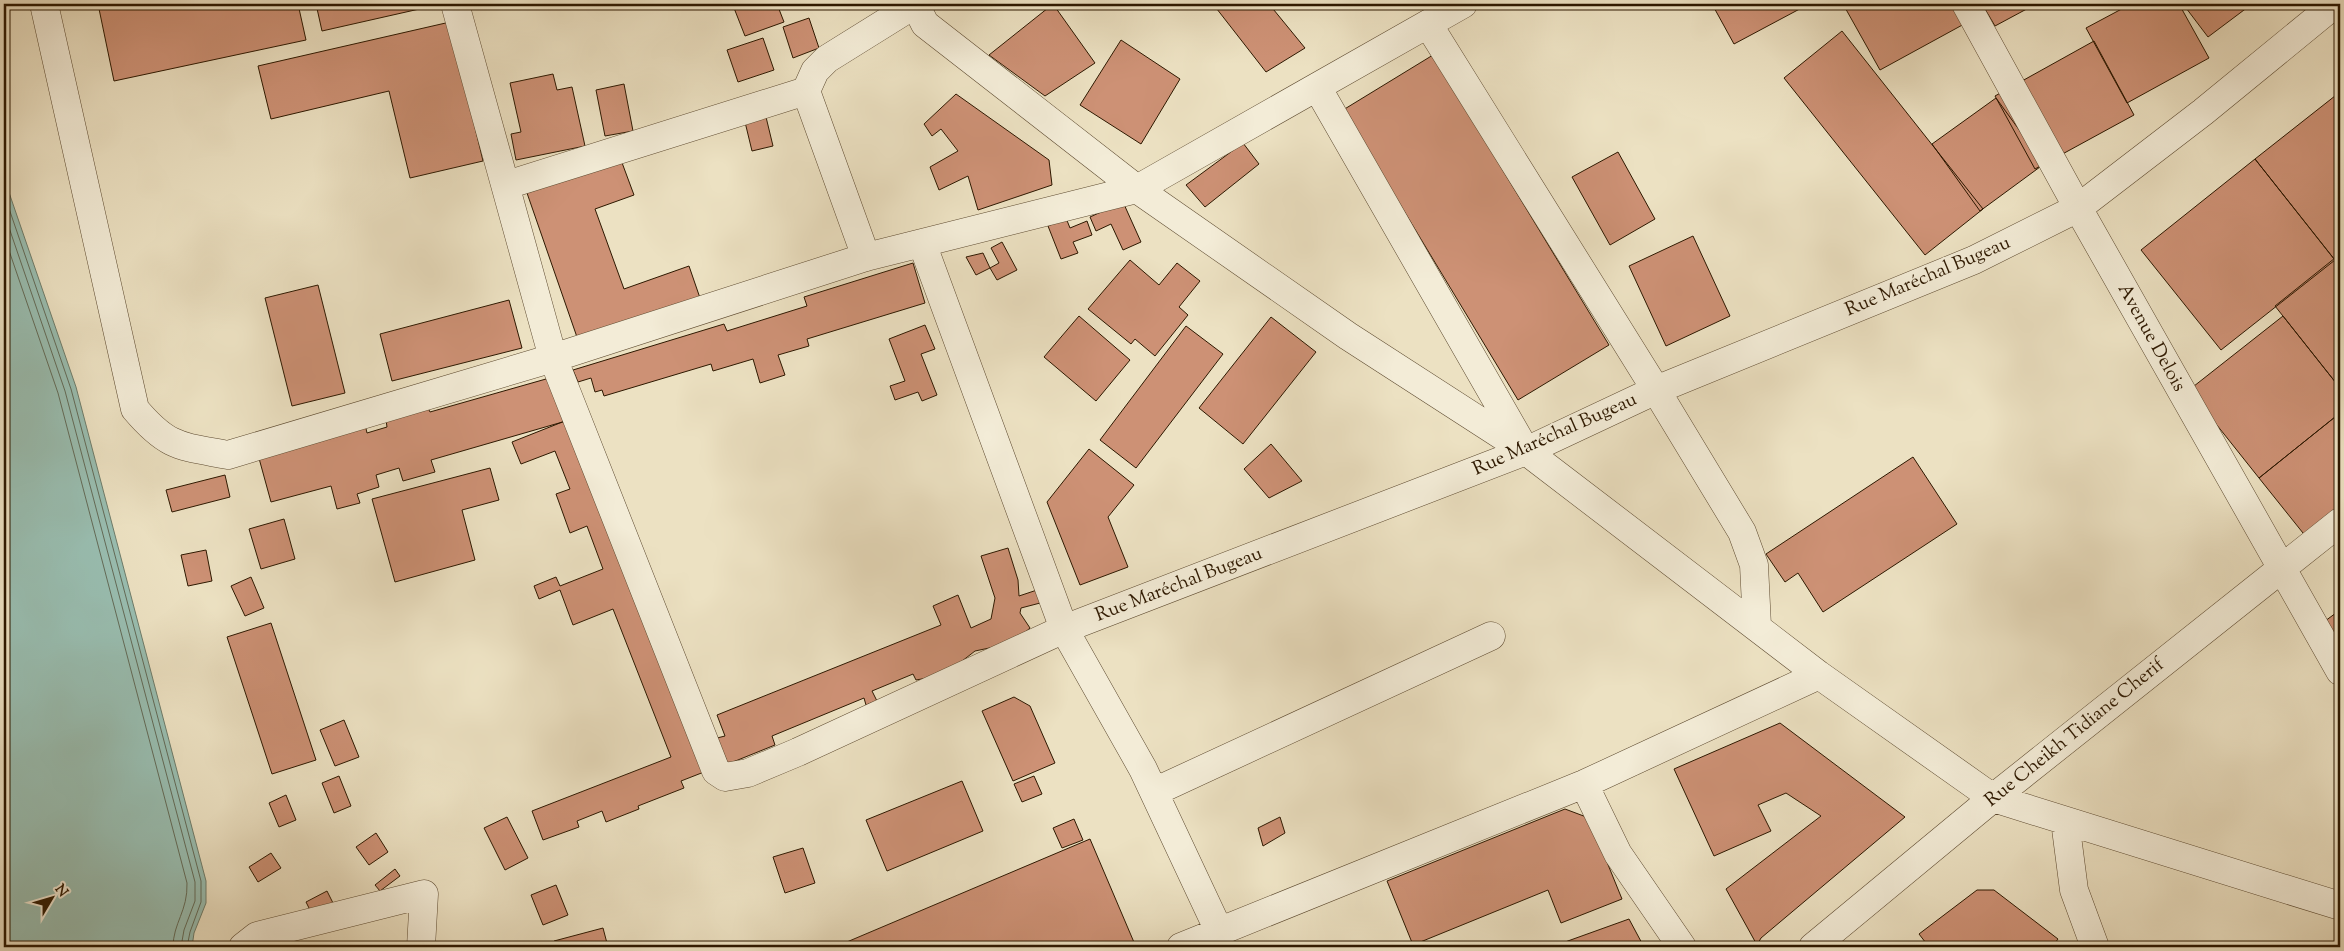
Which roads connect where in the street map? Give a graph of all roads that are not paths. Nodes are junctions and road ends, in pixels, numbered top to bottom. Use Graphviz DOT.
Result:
graph roads {
  1 [pos="44,4"];
  2 [pos="455,4"];
  3 [pos="1463,4"];
  4 [pos="1966,4"];
  5 [pos="2335,4"];
  6 [pos="910,10"];
  7 [pos="1428,24"];
  8 [pos="1317,87"];
  9 [pos="806,91"];
  10 [pos="507,185"];
  11 [pos="1138,189"];
  12 [pos="2078,208"];
  13 [pos="922,243"];
  14 [pos="866,258"];
  15 [pos="553,358"];
  16 [pos="1656,390"];
  17 [pos="1526,451"];
  18 [pos="2340,522"];
  19 [pos="2282,569"];
  20 [pos="1757,626"];
  21 [pos="1064,629"];
  22 [pos="1491,636"];
  23 [pos="2340,671"];
  24 [pos="1819,675"];
  25 [pos="1584,784"];
  26 [pos="1154,792"];
  27 [pos="1993,798"];
  28 [pos="2065,821"];
  29 [pos="2340,906"];
  30 [pos="1219,931"];
  31 [pos="1186,946"];
  32 [pos="243,947"];
  33 [pos="420,947"];
  34 [pos="1682,947"];
  35 [pos="1813,947"];
  36 [pos="2095,947"];
  1 -- 15 [label="street"];
  2 -- 10 [label="street"];
  3 -- 7 [label="street"];
  4 -- 12 [label="street, Avenue Delois"];
  5 -- 12 [label="street, Rue Maréchal Bugeau"];
  6 -- 9 [label="street"];
  6 -- 11 [label="street"];
  7 -- 8 [label="street"];
  7 -- 16 [label="street"];
  8 -- 11 [label="street"];
  8 -- 17 [label="street"];
  9 -- 10 [label="street"];
  9 -- 14 [label="street"];
  10 -- 15 [label="street"];
  11 -- 13 [label="street"];
  11 -- 17 [label="street"];
  12 -- 16 [label="street, Rue Maréchal Bugeau"];
  12 -- 19 [label="street, Avenue Delois"];
  13 -- 14 [label="street"];
  13 -- 21 [label="street"];
  14 -- 15 [label="street"];
  15 -- 21 [label="street, Rue Maréchal Bugeau"];
  16 -- 17 [label="street, Rue Maréchal Bugeau"];
  16 -- 20 [label="street"];
  17 -- 20 [label="street"];
  17 -- 21 [label="street, Rue Maréchal Bugeau"];
  18 -- 19 [label="street, Rue Cheikh Tidiane Cherif"];
  19 -- 23 [label="street, Avenue Delois"];
  19 -- 27 [label="street, Rue Cheikh Tidiane Cherif"];
  20 -- 24 [label="street"];
  21 -- 26 [label="street"];
  22 -- 26 [label="street"];
  24 -- 25 [label="street"];
  24 -- 27 [label="street"];
  25 -- 30 [label="street"];
  25 -- 34 [label="street"];
  26 -- 30 [label="street"];
  27 -- 28 [label="street"];
  27 -- 35 [label="street, Rue Cheikh Tidiane Cherif"];
  28 -- 29 [label="street"];
  28 -- 36 [label="street"];
  30 -- 31 [label="street"];
  32 -- 33 [label="street"];
}
